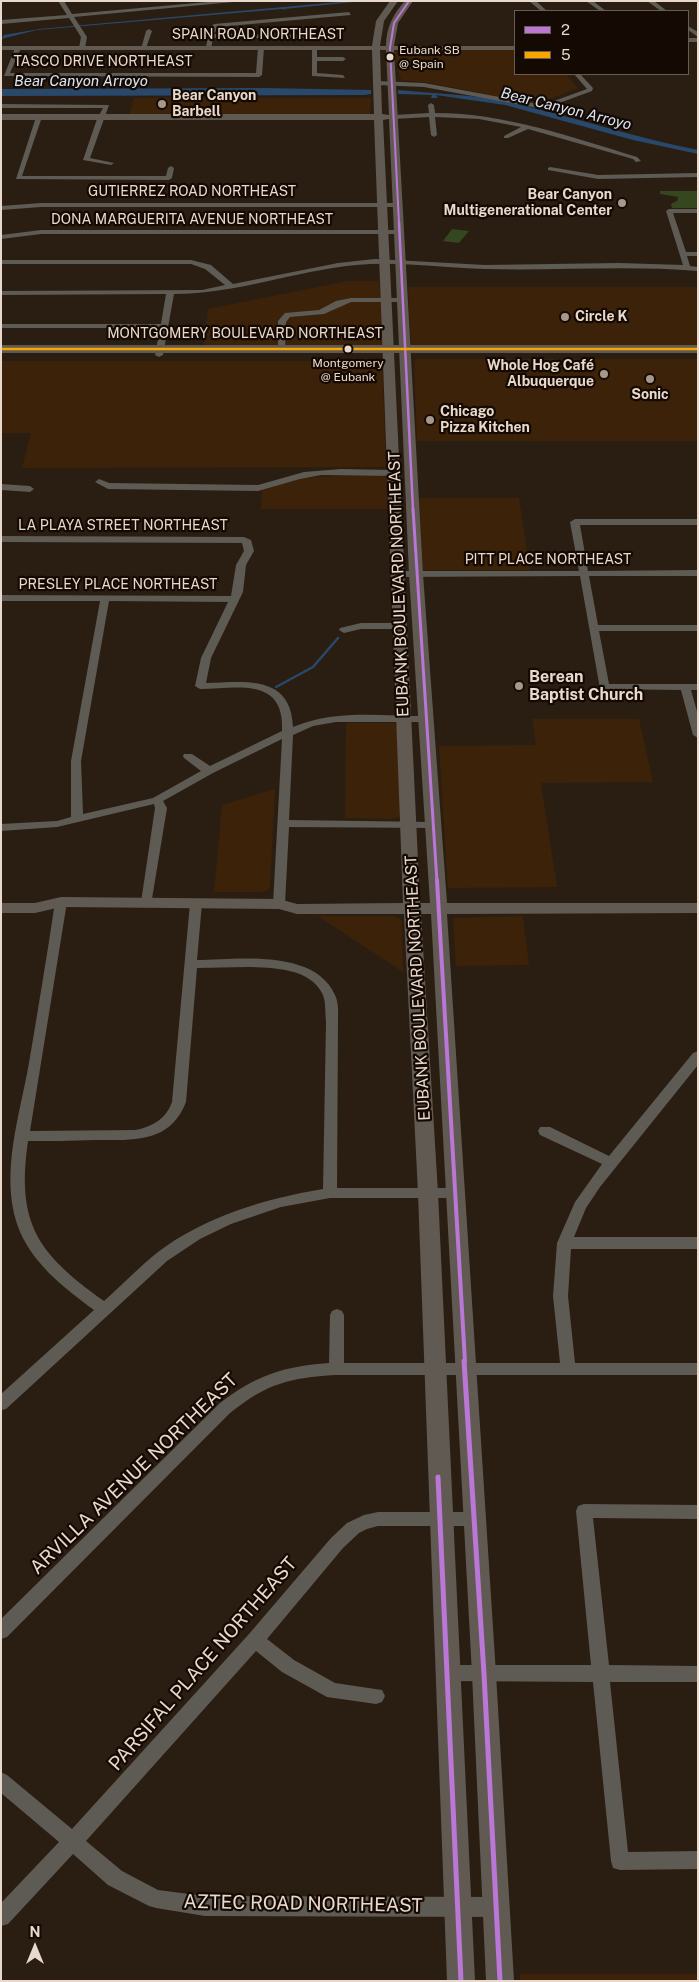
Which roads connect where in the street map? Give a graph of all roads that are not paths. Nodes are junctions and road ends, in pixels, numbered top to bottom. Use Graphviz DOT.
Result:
graph roads {
  1 [pos="61,1"];
  2 [pos="241,1"];
  3 [pos="394,1"];
  4 [pos="409,1"];
  5 [pos="532,1"];
  6 [pos="589,1"];
  7 [pos="650,1"];
  8 [pos="543,10"];
  9 [pos="602,10"];
  10 [pos="663,10"];
  11 [pos="349,14"];
  12 [pos="71,16"];
  13 [pos="1,22"];
  14 [pos="149,31"];
  15 [pos="340,35"];
  16 [pos="210,36"];
  17 [pos="1,48"];
  18 [pos="18,48"];
  19 [pos="82,48"];
  20 [pos="143,48"];
  21 [pos="208,48"];
  22 [pos="262,48"];
  23 [pos="314,48"];
  24 [pos="376,48"];
  25 [pos="390,48"];
  26 [pos="514,48"];
  27 [pos="314,59"];
  28 [pos="343,59"];
  29 [pos="4,75"];
  30 [pos="579,76"];
  31 [pos="343,77"];
  32 [pos="377,89"];
  33 [pos="393,90"];
  34 [pos="431,105"];
  35 [pos="1,106"];
  36 [pos="433,116"];
  37 [pos="1,117"];
  38 [pos="39,117"];
  39 [pos="103,117"];
  40 [pos="378,117"];
  41 [pos="394,117"];
  42 [pos="526,126"];
  43 [pos="434,135"];
  44 [pos="506,137"];
  45 [pos="638,161"];
  46 [pos="170,168"];
  47 [pos="550,169"];
  48 [pos="698,175"];
  49 [pos="107,178"];
  50 [pos="399,204"];
  51 [pos="382,205"];
  52 [pos="1,208"];
  53 [pos="698,211"];
  54 [pos="384,232"];
  55 [pos="400,232"];
  56 [pos="1,237"];
  57 [pos="683,254"];
  58 [pos="698,254"];
  59 [pos="1,262"];
  60 [pos="386,262"];
  61 [pos="402,262"];
  62 [pos="687,268"];
  63 [pos="698,269"];
  64 [pos="232,287"];
  65 [pos="1,293"];
  66 [pos="170,293"];
  67 [pos="386,300"];
  68 [pos="403,300"];
  69 [pos="1,326"];
  70 [pos="164,326"];
  71 [pos="698,348"];
  72 [pos="1,349"];
  73 [pos="281,349"];
  74 [pos="160,352"];
  75 [pos="406,352"];
  76 [pos="388,353"];
  77 [pos="1,356"];
  78 [pos="229,356"];
  79 [pos="698,356"];
  80 [pos="393,473"];
  81 [pos="98,482"];
  82 [pos="1,487"];
  83 [pos="30,489"];
  84 [pos="698,522"];
  85 [pos="1,538"];
  86 [pos="698,573"];
  87 [pos="398,574"];
  88 [pos="416,574"];
  89 [pos="584,574"];
  90 [pos="1,598"];
  91 [pos="105,599"];
  92 [pos="235,600"];
  93 [pos="400,626"];
  94 [pos="594,628"];
  95 [pos="698,628"];
  96 [pos="344,630"];
  97 [pos="685,687"];
  98 [pos="698,687"];
  99 [pos="405,719"];
  100 [pos="426,720"];
  101 [pos="288,732"];
  102 [pos="698,735"];
  103 [pos="188,756"];
  104 [pos="209,771"];
  105 [pos="157,800"];
  106 [pos="77,820"];
  107 [pos="284,823"];
  108 [pos="432,824"];
  109 [pos="410,825"];
  110 [pos="1,828"];
  111 [pos="1,896"];
  112 [pos="698,897"];
  113 [pos="61,902"];
  114 [pos="147,902"];
  115 [pos="196,903"];
  116 [pos="279,904"];
  117 [pos="412,904"];
  118 [pos="437,904"];
  119 [pos="1,908"];
  120 [pos="698,908"];
  121 [pos="191,964"];
  122 [pos="698,1056"];
  123 [pos="545,1131"];
  124 [pos="23,1136"];
  125 [pos="610,1162"];
  126 [pos="330,1193"];
  127 [pos="428,1193"];
  128 [pos="454,1193"];
  129 [pos="698,1243"];
  130 [pos="564,1244"];
  131 [pos="104,1309"];
  132 [pos="337,1315"];
  133 [pos="336,1369"];
  134 [pos="698,1369"];
  135 [pos="434,1370"];
  136 [pos="464,1370"];
  137 [pos="568,1370"];
  138 [pos="1,1404"];
  139 [pos="698,1512"];
  140 [pos="440,1518"];
  141 [pos="473,1519"];
  142 [pos="1,1631"];
  143 [pos="255,1640"];
  144 [pos="447,1673"];
  145 [pos="484,1674"];
  146 [pos="601,1674"];
  147 [pos="698,1674"];
  148 [pos="376,1696"];
  149 [pos="1,1781"];
  150 [pos="72,1842"];
  151 [pos="698,1860"];
  152 [pos="458,1907"];
  153 [pos="496,1908"];
  154 [pos="1,1918"];
  155 [pos="461,1981"];
  156 [pos="500,1981"];
  1 -- 12 [label="street"];
  2 -- 12 [label="street"];
  3 -- 24 [label="main road, EUBANK BOULEVARD NORTHEAST"];
  4 -- 25 [label="main road, EUBANK BOULEVARD NORTHEAST"];
  5 -- 8 [label="street"];
  6 -- 9 [label="street"];
  7 -- 10 [label="street"];
  11 -- 16 [label="street"];
  12 -- 13 [label="street"];
  12 -- 19 [label="street"];
  14 -- 20 [label="street"];
  15 -- 16 [label="street"];
  16 -- 21 [label="street"];
  17 -- 18 [label="main road, SPAIN ROAD NORTHEAST"];
  18 -- 19 [label="main road, SPAIN ROAD NORTHEAST"];
  18 -- 29 [label="street, TASCO DRIVE NORTHEAST"];
  19 -- 20 [label="main road, SPAIN ROAD NORTHEAST"];
  20 -- 21 [label="main road, SPAIN ROAD NORTHEAST"];
  21 -- 22 [label="main road, SPAIN ROAD NORTHEAST"];
  22 -- 23 [label="main road, SPAIN ROAD NORTHEAST"];
  22 -- 29 [label="street, TASCO DRIVE NORTHEAST"];
  23 -- 24 [label="main road, SPAIN ROAD NORTHEAST"];
  23 -- 27 [label="street"];
  24 -- 25 [label="main road, SPAIN ROAD NORTHEAST"];
  24 -- 32 [label="main road, EUBANK BOULEVARD NORTHEAST"];
  25 -- 26 [label="main road, SPAIN ROAD NORTHEAST"];
  25 -- 33 [label="main road, EUBANK BOULEVARD NORTHEAST"];
  27 -- 28 [label="street"];
  27 -- 31 [label="street"];
  30 -- 33 [label="street"];
  32 -- 33 [label="street"];
  32 -- 40 [label="main road, EUBANK BOULEVARD NORTHEAST"];
  33 -- 41 [label="main road, EUBANK BOULEVARD NORTHEAST"];
  34 -- 36 [label="street"];
  35 -- 39 [label="street"];
  36 -- 41 [label="street"];
  36 -- 42 [label="street"];
  36 -- 43 [label="street"];
  37 -- 38 [label="main road"];
  38 -- 39 [label="main road"];
  38 -- 49 [label="street"];
  39 -- 40 [label="main road"];
  39 -- 49 [label="street"];
  40 -- 41 [label="main road"];
  40 -- 51 [label="main road, EUBANK BOULEVARD NORTHEAST"];
  41 -- 50 [label="main road, EUBANK BOULEVARD NORTHEAST"];
  42 -- 44 [label="street"];
  42 -- 45 [label="street"];
  46 -- 49 [label="street"];
  47 -- 48 [label="street"];
  50 -- 51 [label="street, GUTIERREZ ROAD NORTHEAST"];
  50 -- 55 [label="main road, EUBANK BOULEVARD NORTHEAST"];
  51 -- 52 [label="street, GUTIERREZ ROAD NORTHEAST"];
  51 -- 54 [label="main road, EUBANK BOULEVARD NORTHEAST"];
  53 -- 57 [label="street"];
  54 -- 55 [label="street, DONA MARGUERITA AVENUE NORTHEAST"];
  54 -- 56 [label="street, DONA MARGUERITA AVENUE NORTHEAST"];
  54 -- 60 [label="main road, EUBANK BOULEVARD NORTHEAST"];
  55 -- 61 [label="main road, EUBANK BOULEVARD NORTHEAST"];
  57 -- 58 [label="street"];
  57 -- 62 [label="street"];
  59 -- 64 [label="street"];
  60 -- 61 [label="street"];
  60 -- 64 [label="street"];
  60 -- 67 [label="main road, EUBANK BOULEVARD NORTHEAST"];
  61 -- 62 [label="street"];
  61 -- 68 [label="main road, EUBANK BOULEVARD NORTHEAST"];
  62 -- 63 [label="street"];
  64 -- 66 [label="street"];
  65 -- 66 [label="street"];
  66 -- 70 [label="street"];
  67 -- 68 [label="street"];
  67 -- 73 [label="street"];
  67 -- 76 [label="main road, EUBANK BOULEVARD NORTHEAST"];
  68 -- 75 [label="main road, EUBANK BOULEVARD NORTHEAST"];
  69 -- 70 [label="street"];
  70 -- 74 [label="street"];
  71 -- 75 [label="main road, MONTGOMERY BOULEVARD NORTHEAST"];
  72 -- 74 [label="main road, MONTGOMERY BOULEVARD NORTHEAST"];
  73 -- 74 [label="main road, MONTGOMERY BOULEVARD NORTHEAST"];
  73 -- 76 [label="main road, MONTGOMERY BOULEVARD NORTHEAST"];
  73 -- 78 [label="main road"];
  74 -- 77 [label="main road, MONTGOMERY BOULEVARD NORTHEAST"];
  74 -- 78 [label="main road, MONTGOMERY BOULEVARD NORTHEAST"];
  75 -- 76 [label="main road, MONTGOMERY BOULEVARD NORTHEAST"];
  75 -- 79 [label="main road, MONTGOMERY BOULEVARD NORTHEAST"];
  75 -- 88 [label="main road, EUBANK BOULEVARD NORTHEAST"];
  76 -- 78 [label="main road, MONTGOMERY BOULEVARD NORTHEAST"];
  76 -- 80 [label="main road, EUBANK BOULEVARD NORTHEAST"];
  80 -- 81 [label="street"];
  80 -- 87 [label="main road, EUBANK BOULEVARD NORTHEAST"];
  82 -- 83 [label="street"];
  84 -- 89 [label="street"];
  85 -- 92 [label="street, LA PLAYA STREET NORTHEAST"];
  86 -- 89 [label="street, PITT PLACE NORTHEAST"];
  87 -- 88 [label="street, PITT PLACE NORTHEAST"];
  87 -- 93 [label="main road, EUBANK BOULEVARD NORTHEAST"];
  88 -- 89 [label="street, PITT PLACE NORTHEAST"];
  88 -- 100 [label="main road, EUBANK BOULEVARD NORTHEAST"];
  89 -- 94 [label="street"];
  90 -- 91 [label="street, PRESLEY PLACE NORTHEAST"];
  91 -- 92 [label="street, PRESLEY PLACE NORTHEAST"];
  91 -- 106 [label="street"];
  92 -- 101 [label="street"];
  93 -- 96 [label="street"];
  93 -- 99 [label="main road, EUBANK BOULEVARD NORTHEAST"];
  94 -- 95 [label="street"];
  94 -- 97 [label="street"];
  97 -- 98 [label="street"];
  97 -- 102 [label="street"];
  99 -- 100 [label="street"];
  99 -- 101 [label="street"];
  99 -- 109 [label="main road, EUBANK BOULEVARD NORTHEAST"];
  100 -- 108 [label="main road, EUBANK BOULEVARD NORTHEAST"];
  101 -- 104 [label="street"];
  101 -- 107 [label="street"];
  103 -- 104 [label="street"];
  104 -- 105 [label="street"];
  105 -- 106 [label="street"];
  105 -- 114 [label="street"];
  106 -- 110 [label="street"];
  107 -- 109 [label="street"];
  107 -- 116 [label="street"];
  108 -- 109 [label="street"];
  108 -- 118 [label="main road, EUBANK BOULEVARD NORTHEAST"];
  109 -- 117 [label="main road, EUBANK BOULEVARD NORTHEAST"];
  111 -- 113 [label="main road"];
  112 -- 118 [label="main road"];
  113 -- 114 [label="main road"];
  113 -- 119 [label="main road"];
  113 -- 124 [label="street"];
  114 -- 115 [label="main road"];
  115 -- 116 [label="main road"];
  115 -- 121 [label="street"];
  116 -- 117 [label="main road"];
  117 -- 118 [label="main road"];
  117 -- 127 [label="main road, EUBANK BOULEVARD NORTHEAST"];
  118 -- 120 [label="main road"];
  118 -- 128 [label="main road, EUBANK BOULEVARD NORTHEAST"];
  121 -- 124 [label="street"];
  121 -- 126 [label="street"];
  122 -- 125 [label="street"];
  123 -- 125 [label="street"];
  124 -- 131 [label="street"];
  125 -- 130 [label="street"];
  126 -- 127 [label="street"];
  126 -- 131 [label="street"];
  127 -- 128 [label="street"];
  127 -- 135 [label="main road, EUBANK BOULEVARD NORTHEAST"];
  128 -- 136 [label="main road, EUBANK BOULEVARD NORTHEAST"];
  129 -- 130 [label="street"];
  130 -- 137 [label="street"];
  131 -- 138 [label="street"];
  132 -- 133 [label="street"];
  133 -- 135 [label="street, ARVILLA AVENUE NORTHEAST"];
  133 -- 142 [label="street, ARVILLA AVENUE NORTHEAST"];
  134 -- 137 [label="street, ARVILLA AVENUE NORTHEAST"];
  135 -- 136 [label="street, ARVILLA AVENUE NORTHEAST"];
  135 -- 140 [label="main road, EUBANK BOULEVARD NORTHEAST"];
  136 -- 137 [label="street, ARVILLA AVENUE NORTHEAST"];
  136 -- 141 [label="main road, EUBANK BOULEVARD NORTHEAST"];
  139 -- 146 [label="street"];
  140 -- 141 [label="street, PARSIFAL PLACE NORTHEAST"];
  140 -- 143 [label="street, PARSIFAL PLACE NORTHEAST"];
  140 -- 144 [label="main road, EUBANK BOULEVARD NORTHEAST"];
  141 -- 145 [label="main road, EUBANK BOULEVARD NORTHEAST"];
  143 -- 148 [label="street"];
  143 -- 150 [label="street, PARSIFAL PLACE NORTHEAST"];
  144 -- 145 [label="street"];
  144 -- 152 [label="main road, EUBANK BOULEVARD NORTHEAST"];
  145 -- 146 [label="street"];
  145 -- 153 [label="main road, EUBANK BOULEVARD NORTHEAST"];
  146 -- 147 [label="street"];
  146 -- 151 [label="street"];
  149 -- 150 [label="street, AZTEC ROAD NORTHEAST"];
  150 -- 152 [label="street, AZTEC ROAD NORTHEAST"];
  150 -- 154 [label="street, PARSIFAL PLACE NORTHEAST"];
  152 -- 153 [label="street, AZTEC ROAD NORTHEAST"];
  152 -- 155 [label="main road, EUBANK BOULEVARD NORTHEAST"];
  153 -- 156 [label="main road, EUBANK BOULEVARD NORTHEAST"];
}
